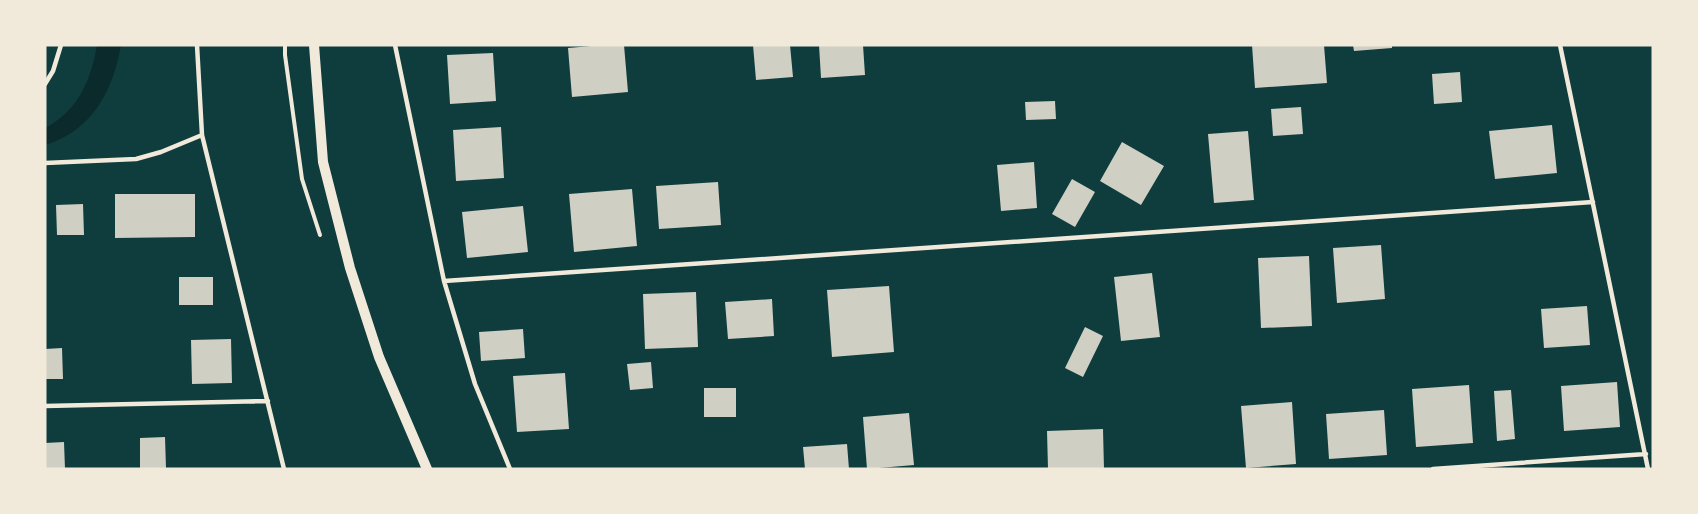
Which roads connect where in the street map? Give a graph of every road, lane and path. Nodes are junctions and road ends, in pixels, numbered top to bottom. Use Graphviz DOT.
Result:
graph roads {
  1 [pos="61,45"];
  2 [pos="196,45"];
  3 [pos="314,45"];
  4 [pos="395,45"];
  5 [pos="1560,45"];
  6 [pos="45,84"];
  7 [pos="202,135"];
  8 [pos="45,163"];
  9 [pos="1593,202"];
  10 [pos="444,281"];
  11 [pos="268,400"];
  12 [pos="45,406"];
  13 [pos="1646,454"];
  14 [pos="284,469"];
  15 [pos="427,469"];
  16 [pos="510,469"];
  17 [pos="1433,469"];
  18 [pos="1648,469"];
  1 -- 6 [label="lane"];
  2 -- 7 [label="lane"];
  3 -- 15 [label="street"];
  4 -- 10 [label="lane"];
  5 -- 9 [label="lane"];
  7 -- 8 [label="lane"];
  7 -- 11 [label="lane"];
  9 -- 10 [label="lane"];
  9 -- 13 [label="lane"];
  10 -- 16 [label="lane"];
  11 -- 12 [label="lane"];
  11 -- 14 [label="lane"];
  13 -- 17 [label="lane"];
  13 -- 18 [label="lane"];
}
